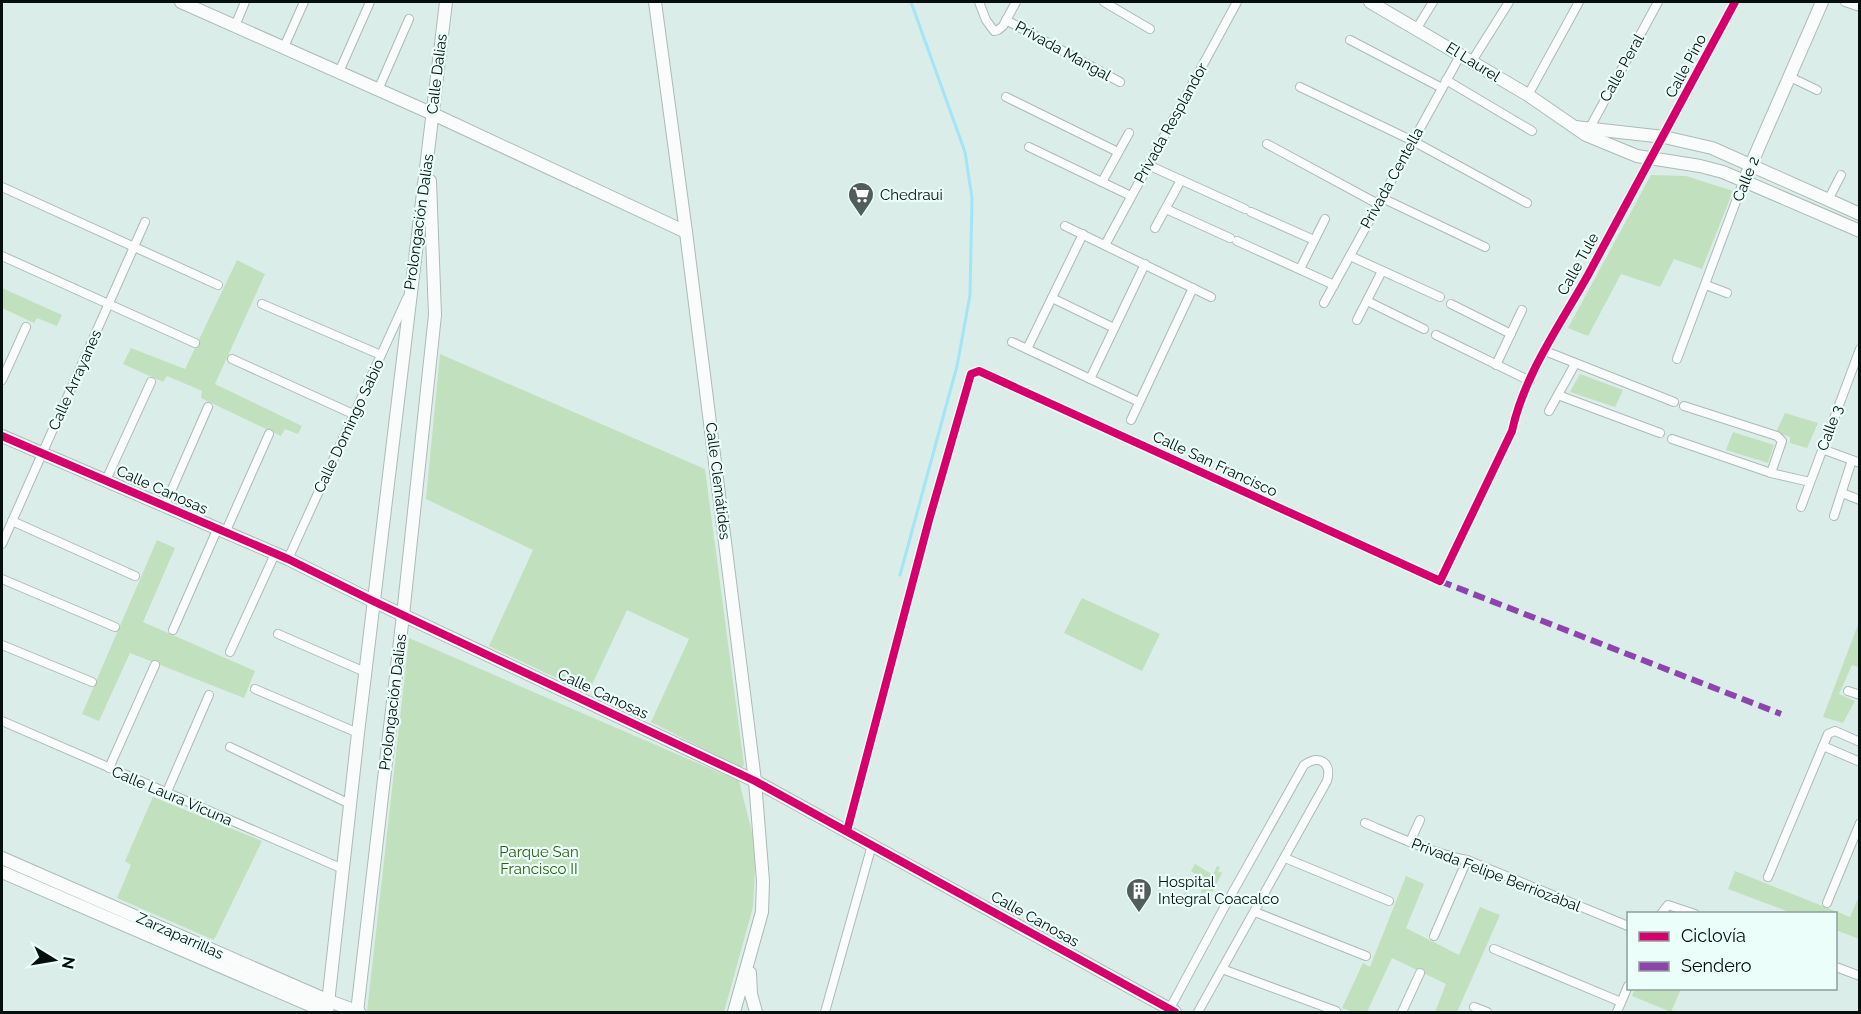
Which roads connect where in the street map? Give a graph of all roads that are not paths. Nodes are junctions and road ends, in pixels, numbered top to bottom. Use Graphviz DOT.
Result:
graph roads {
  1 [pos="181,2"];
  2 [pos="245,2"];
  3 [pos="304,2"];
  4 [pos="370,2"];
  5 [pos="446,2"];
  6 [pos="655,2"];
  7 [pos="979,2"];
  8 [pos="1016,2"];
  9 [pos="1104,2"];
  10 [pos="1237,2"];
  11 [pos="1370,2"];
  12 [pos="1433,2"];
  13 [pos="1509,2"];
  14 [pos="1579,2"];
  15 [pos="1658,2"];
  16 [pos="1822,2"];
  17 [pos="1845,2"];
  18 [pos="1734,4"];
  19 [pos="1860,8"];
  20 [pos="409,19"];
  21 [pos="1006,20"];
  22 [pos="235,26"];
  23 [pos="1417,28"];
  24 [pos="1150,29"];
  25 [pos="1350,40"];
  26 [pos="286,42"];
  27 [pos="1461,54"];
  28 [pos="1472,61"];
  29 [pos="339,72"];
  30 [pos="1790,77"];
  31 [pos="1120,82"];
  32 [pos="1444,84"];
  33 [pos="1300,87"];
  34 [pos="378,90"];
  35 [pos="1817,90"];
  36 [pos="1528,95"];
  37 [pos="1006,97"];
  38 [pos="433,114"];
  39 [pos="1532,131"];
  40 [pos="1587,131"];
  41 [pos="1129,133"];
  42 [pos="1664,137"];
  43 [pos="1413,141"];
  44 [pos="1267,144"];
  45 [pos="429,147"];
  46 [pos="1029,147"];
  47 [pos="1118,152"];
  48 [pos="1651,159"];
  49 [pos="1148,165"];
  50 [pos="1750,166"];
  51 [pos="1841,175"];
  52 [pos="1181,180"];
  53 [pos="1744,180"];
  54 [pos="1102,182"];
  55 [pos="2,187"];
  56 [pos="1131,196"];
  57 [pos="1828,200"];
  58 [pos="1380,201"];
  59 [pos="1527,203"];
  60 [pos="1166,209"];
  61 [pos="1860,213"];
  62 [pos="1325,219"];
  63 [pos="145,222"];
  64 [pos="1065,226"];
  65 [pos="1155,228"];
  66 [pos="1860,231"];
  67 [pos="686,232"];
  68 [pos="1083,234"];
  69 [pos="1314,240"];
  70 [pos="1105,245"];
  71 [pos="1485,247"];
  72 [pos="134,248"];
  73 [pos="2,256"];
  74 [pos="1350,256"];
  75 [pos="1145,264"];
  76 [pos="1300,269"];
  77 [pos="1382,271"];
  78 [pos="218,285"];
  79 [pos="1334,285"];
  80 [pos="1706,285"];
  81 [pos="1193,288"];
  82 [pos="410,292"];
  83 [pos="1727,293"];
  84 [pos="1211,297"];
  85 [pos="1440,297"];
  86 [pos="1052,298"];
  87 [pos="1367,301"];
  88 [pos="1324,303"];
  89 [pos="261,304"];
  90 [pos="1451,304"];
  91 [pos="108,305"];
  92 [pos="1522,310"];
  93 [pos="1358,320"];
  94 [pos="26,327"];
  95 [pos="1114,328"];
  96 [pos="1424,329"];
  97 [pos="1511,334"];
  98 [pos="1437,335"];
  99 [pos="1012,342"];
  100 [pos="195,343"];
  101 [pos="1860,348"];
  102 [pos="1027,349"];
  103 [pos="1545,351"];
  104 [pos="381,355"];
  105 [pos="232,359"];
  106 [pos="1677,359"];
  107 [pos="1575,364"];
  108 [pos="1496,365"];
  109 [pos="1090,379"];
  110 [pos="2,380"];
  111 [pos="1530,381"];
  112 [pos="151,382"];
  113 [pos="1558,395"];
  114 [pos="1139,402"];
  115 [pos="1674,402"];
  116 [pos="1684,406"];
  117 [pos="207,407"];
  118 [pos="1549,411"];
  119 [pos="353,414"];
  120 [pos="1131,420"];
  121 [pos="1660,433"];
  122 [pos="269,434"];
  123 [pos="2,436"];
  124 [pos="1672,439"];
  125 [pos="1822,449"];
  126 [pos="42,454"];
  127 [pos="1856,462"];
  128 [pos="1771,473"];
  129 [pos="106,480"];
  130 [pos="1810,482"];
  131 [pos="1842,493"];
  132 [pos="1860,500"];
  133 [pos="165,505"];
  134 [pos="1801,507"];
  135 [pos="1834,516"];
  136 [pos="12,521"];
  137 [pos="221,531"];
  138 [pos="2,544"];
  139 [pos="275,554"];
  140 [pos="288,559"];
  141 [pos="135,576"];
  142 [pos="2,579"];
  143 [pos="1440,581"];
  144 [pos="373,601"];
  145 [pos="403,615"];
  146 [pos="116,627"];
  147 [pos="173,630"];
  148 [pos="279,634"];
  149 [pos="2,645"];
  150 [pos="230,652"];
  151 [pos="155,665"];
  152 [pos="365,672"];
  153 [pos="92,682"];
  154 [pos="255,689"];
  155 [pos="1848,691"];
  156 [pos="209,695"];
  157 [pos="1860,695"];
  158 [pos="2,724"];
  159 [pos="358,733"];
  160 [pos="1860,742"];
  161 [pos="1823,746"];
  162 [pos="230,747"];
  163 [pos="1860,762"];
  164 [pos="109,768"];
  165 [pos="755,781"];
  166 [pos="166,794"];
  167 [pos="350,804"];
  168 [pos="1420,820"];
  169 [pos="1365,823"];
  170 [pos="1860,823"];
  171 [pos="847,831"];
  172 [pos="1410,842"];
  173 [pos="872,845"];
  174 [pos="2,858"];
  175 [pos="1285,858"];
  176 [pos="1467,860"];
  177 [pos="343,869"];
  178 [pos="2,872"];
  179 [pos="1768,877"];
  180 [pos="1389,901"];
  181 [pos="1827,903"];
  182 [pos="1254,912"];
  183 [pos="1662,912"];
  184 [pos="1690,912"];
  185 [pos="1627,925"];
  186 [pos="1434,936"];
  187 [pos="1494,949"];
  188 [pos="1366,956"];
  189 [pos="750,960"];
  190 [pos="1837,967"];
  191 [pos="1222,969"];
  192 [pos="1420,973"];
  193 [pos="1860,976"];
  194 [pos="1627,990"];
  195 [pos="1621,1002"];
  196 [pos="1474,1007"];
  197 [pos="327,1009"];
  198 [pos="1171,1011"];
  199 [pos="1336,1011"];
  200 [pos="358,1012"];
  201 [pos="734,1012"];
  202 [pos="756,1012"];
  203 [pos="825,1012"];
  204 [pos="1198,1012"];
  205 [pos="1402,1012"];
  206 [pos="1487,1012"];
  207 [pos="1617,1012"];
  1 -- 22 [label="main road"];
  2 -- 22 [label="street"];
  3 -- 26 [label="street"];
  4 -- 29 [label="street"];
  5 -- 38 [label="main road, Calle Dalias"];
  6 -- 67 [label="main road, Calle Clemátides"];
  7 -- 21 [label="street"];
  8 -- 21 [label="street"];
  9 -- 24 [label="street"];
  10 -- 49 [label="street, Privada Resplandor"];
  11 -- 23 [label="main road, El Laurel"];
  12 -- 23 [label="street"];
  13 -- 28 [label="street"];
  14 -- 36 [label="street"];
  15 -- 40 [label="street, Calle Peral"];
  16 -- 30 [label="main road, Calle 2"];
  17 -- 19 [label="street"];
  18 -- 42 [label="street, Calle Pino"];
  20 -- 34 [label="street"];
  21 -- 31 [label="street, Privada Mangal"];
  22 -- 26 [label="main road"];
  23 -- 27 [label="main road, El Laurel"];
  25 -- 32 [label="street"];
  26 -- 29 [label="main road"];
  27 -- 28 [label="main road, El Laurel"];
  27 -- 32 [label="street, Privada Centella"];
  28 -- 36 [label="main road, El Laurel"];
  29 -- 34 [label="main road"];
  30 -- 35 [label="street"];
  30 -- 50 [label="main road, Calle 2"];
  32 -- 39 [label="street"];
  32 -- 43 [label="street, Privada Centella"];
  33 -- 43 [label="street"];
  34 -- 38 [label="main road"];
  36 -- 40 [label="main road, El Laurel"];
  37 -- 47 [label="street"];
  38 -- 45 [label="main road, Calle Dalias"];
  38 -- 67 [label="main road"];
  40 -- 42 [label="main road, El Laurel"];
  40 -- 48 [label="main road, El Laurel"];
  41 -- 47 [label="street"];
  42 -- 48 [label="street, Calle Tule"];
  42 -- 50 [label="main road, El Laurel"];
  43 -- 58 [label="street, Privada Centella"];
  43 -- 59 [label="street"];
  44 -- 58 [label="street"];
  45 -- 82 [label="main road, Prolongación Dalias"];
  45 -- 145 [label="main road, Prolongación Dalias"];
  46 -- 54 [label="street"];
  47 -- 54 [label="street"];
  48 -- 53 [label="main road, El Laurel"];
  48 -- 103 [label="street, Calle Tule"];
  49 -- 52 [label="street"];
  49 -- 56 [label="street, Privada Resplandor"];
  50 -- 53 [label="main road, Calle 2"];
  50 -- 57 [label="main road, El Laurel"];
  51 -- 57 [label="street"];
  52 -- 60 [label="street"];
  52 -- 69 [label="street"];
  53 -- 66 [label="main road, El Laurel"];
  53 -- 80 [label="street, Calle 2"];
  54 -- 56 [label="street"];
  55 -- 72 [label="street"];
  56 -- 70 [label="street, Privada Resplandor"];
  57 -- 61 [label="main road, El Laurel"];
  58 -- 71 [label="street"];
  58 -- 74 [label="street, Privada Centella"];
  60 -- 65 [label="street"];
  60 -- 76 [label="street"];
  62 -- 69 [label="street"];
  63 -- 72 [label="street, Calle Arrayanes"];
  64 -- 68 [label="street"];
  67 -- 165 [label="main road, Calle Clemátides"];
  68 -- 70 [label="street"];
  68 -- 86 [label="street"];
  69 -- 76 [label="street"];
  70 -- 75 [label="street"];
  72 -- 78 [label="street"];
  72 -- 91 [label="street, Calle Arrayanes"];
  73 -- 91 [label="street"];
  74 -- 77 [label="street"];
  74 -- 79 [label="street, Privada Centella"];
  75 -- 81 [label="street"];
  75 -- 95 [label="street"];
  76 -- 79 [label="street"];
  77 -- 85 [label="street"];
  77 -- 87 [label="street"];
  79 -- 88 [label="street, Privada Centella"];
  80 -- 83 [label="street"];
  80 -- 106 [label="street, Calle 2"];
  81 -- 84 [label="street"];
  81 -- 114 [label="street"];
  82 -- 104 [label="street, Calle Domingo Sabio"];
  82 -- 144 [label="main road, Prolongación Dalias"];
  86 -- 95 [label="street"];
  86 -- 102 [label="street"];
  87 -- 93 [label="street"];
  87 -- 96 [label="street"];
  89 -- 104 [label="street"];
  90 -- 97 [label="street"];
  91 -- 100 [label="street"];
  91 -- 126 [label="street, Calle Arrayanes"];
  92 -- 97 [label="street"];
  94 -- 110 [label="street"];
  95 -- 109 [label="street"];
  97 -- 108 [label="street"];
  98 -- 108 [label="street"];
  99 -- 102 [label="street"];
  101 -- 125 [label="street, Calle 3"];
  102 -- 109 [label="street"];
  103 -- 107 [label="street"];
  103 -- 111 [label="street, Calle Tule"];
  104 -- 119 [label="street, Calle Domingo Sabio"];
  105 -- 119 [label="street"];
  107 -- 113 [label="street"];
  107 -- 115 [label="street"];
  108 -- 111 [label="street"];
  109 -- 114 [label="street"];
  111 -- 143 [label="street, Calle Tule"];
  112 -- 129 [label="street"];
  113 -- 118 [label="street"];
  113 -- 121 [label="street"];
  114 -- 120 [label="street"];
  116 -- 128 [label="street"];
  117 -- 133 [label="street"];
  119 -- 140 [label="street, Calle Domingo Sabio"];
  122 -- 137 [label="street"];
  123 -- 126 [label="main road, Calle Canosas"];
  124 -- 128 [label="street"];
  125 -- 127 [label="street"];
  125 -- 130 [label="street, Calle 3"];
  126 -- 129 [label="main road, Calle Canosas"];
  126 -- 136 [label="street, Calle Arrayanes"];
  127 -- 131 [label="street"];
  128 -- 130 [label="street"];
  129 -- 133 [label="main road, Calle Canosas"];
  130 -- 134 [label="street, Calle 3"];
  131 -- 132 [label="street"];
  131 -- 135 [label="street"];
  133 -- 137 [label="main road, Calle Canosas"];
  136 -- 138 [label="street, Calle Arrayanes"];
  136 -- 141 [label="street"];
  137 -- 139 [label="main road, Calle Canosas"];
  137 -- 147 [label="street"];
  139 -- 140 [label="main road, Calle Canosas"];
  139 -- 150 [label="street"];
  140 -- 144 [label="main road, Calle Canosas"];
  142 -- 146 [label="street"];
  143 -- 171 [label="street, Calle San Francisco"];
  144 -- 145 [label="main road, Calle Canosas"];
  144 -- 152 [label="main road, Prolongación Dalias"];
  145 -- 165 [label="main road, Calle Canosas"];
  145 -- 200 [label="main road, Prolongación Dalias"];
  148 -- 152 [label="street"];
  149 -- 153 [label="street"];
  151 -- 164 [label="street"];
  152 -- 159 [label="main road, Prolongación Dalias"];
  154 -- 159 [label="street"];
  155 -- 157 [label="street"];
  156 -- 166 [label="street"];
  158 -- 164 [label="street, Calle Laura Vicuna"];
  159 -- 167 [label="main road, Prolongación Dalias"];
  160 -- 161 [label="street"];
  161 -- 163 [label="street"];
  161 -- 179 [label="street"];
  162 -- 167 [label="street"];
  164 -- 166 [label="street, Calle Laura Vicuna"];
  165 -- 171 [label="main road, Calle Canosas"];
  165 -- 189 [label="main road, Calle Clemátides"];
  166 -- 177 [label="street, Calle Laura Vicuna"];
  167 -- 177 [label="main road, Prolongación Dalias"];
  168 -- 172 [label="street"];
  169 -- 172 [label="street, Privada Felipe Berriozábal"];
  170 -- 181 [label="street"];
  171 -- 173 [label="main road, Calle Canosas"];
  172 -- 176 [label="street, Privada Felipe Berriozábal"];
  173 -- 198 [label="main road, Calle Canosas"];
  173 -- 203 [label="street"];
  174 -- 197 [label="main road, Zarzaparrillas"];
  175 -- 180 [label="street"];
  175 -- 182 [label="street"];
  175 -- 198 [label="street"];
  176 -- 185 [label="street, Privada Felipe Berriozábal"];
  176 -- 186 [label="street"];
  177 -- 197 [label="main road, Prolongación Dalias"];
  178 -- 197 [label="main road, Zarzaparrillas"];
  182 -- 188 [label="street"];
  182 -- 191 [label="street"];
  183 -- 184 [label="street"];
  187 -- 195 [label="street"];
  189 -- 201 [label="main road, Calle Clemátides"];
  189 -- 202 [label="main road, Calle Clemátides"];
  190 -- 193 [label="street"];
  191 -- 199 [label="street"];
  191 -- 204 [label="street"];
  192 -- 205 [label="street"];
  194 -- 195 [label="street"];
  195 -- 207 [label="street"];
  196 -- 206 [label="street"];
  197 -- 200 [label="main road, Zarzaparrillas"];
}
